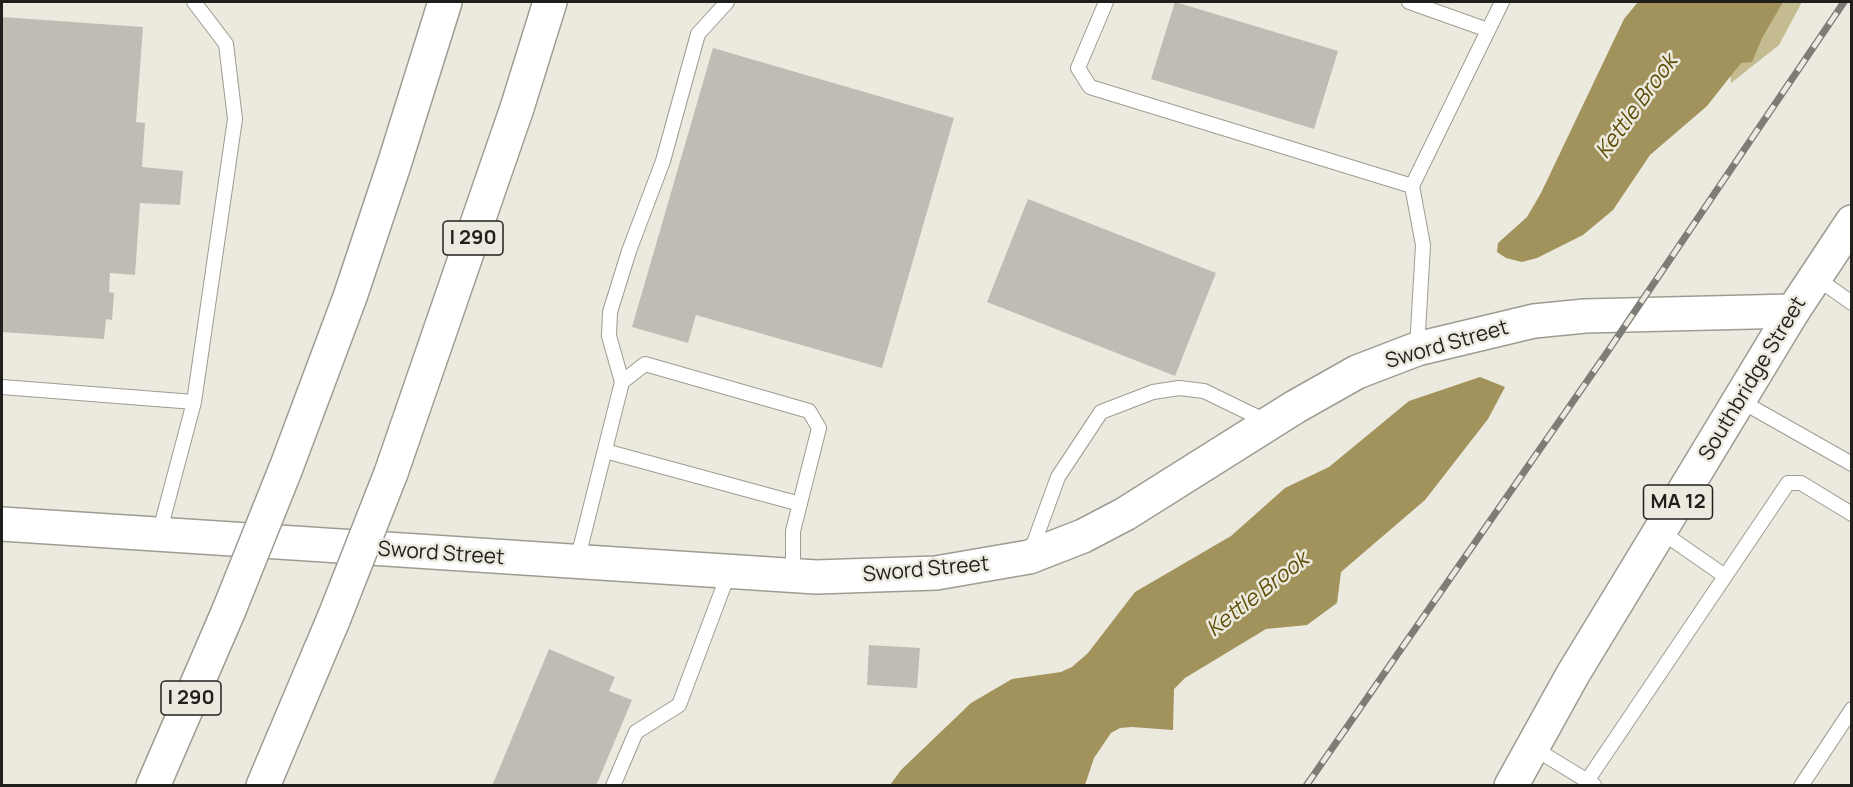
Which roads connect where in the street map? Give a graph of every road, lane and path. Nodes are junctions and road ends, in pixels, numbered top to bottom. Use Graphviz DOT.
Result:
graph roads {
  1 [pos="194,2"];
  2 [pos="445,2"];
  3 [pos="549,2"];
  4 [pos="727,2"];
  5 [pos="1106,2"];
  6 [pos="1409,2"];
  7 [pos="1502,2"];
  8 [pos="1488,30"];
  9 [pos="1412,186"];
  10 [pos="1851,222"];
  11 [pos="1815,277"];
  12 [pos="1851,303"];
  13 [pos="1793,311"];
  14 [pos="1417,349"];
  15 [pos="622,382"];
  16 [pos="2,387"];
  17 [pos="1739,400"];
  18 [pos="194,402"];
  19 [pos="1270,423"];
  20 [pos="604,451"];
  21 [pos="1851,464"];
  22 [pos="800,504"];
  23 [pos="1851,514"];
  24 [pos="2,524"];
  25 [pos="1660,531"];
  26 [pos="159,534"];
  27 [pos="1029,557"];
  28 [pos="576,563"];
  29 [pos="729,572"];
  30 [pos="793,576"];
  31 [pos="1725,576"];
  32 [pos="1851,708"];
  33 [pos="1532,747"];
  34 [pos="1591,783"];
  35 [pos="153,786"];
  36 [pos="263,786"];
  37 [pos="613,786"];
  38 [pos="1510,786"];
  39 [pos="1801,786"];
  1 -- 18 [label="lane"];
  2 -- 35 [label="main road, I 290, bridge"];
  3 -- 36 [label="main road, I 290, bridge"];
  4 -- 15 [label="lane"];
  5 -- 9 [label="lane"];
  6 -- 8 [label="lane"];
  7 -- 8 [label="lane"];
  8 -- 9 [label="lane"];
  9 -- 14 [label="lane"];
  10 -- 11 [label="main road, Southbridge Street / MA 12"];
  11 -- 12 [label="lane"];
  11 -- 13 [label="main road, Southbridge Street / MA 12"];
  13 -- 14 [label="main road, Sword Street"];
  13 -- 17 [label="main road, Southbridge Street / MA 12"];
  14 -- 19 [label="main road, Sword Street"];
  15 -- 20 [label="lane"];
  15 -- 22 [label="lane"];
  16 -- 18 [label="lane"];
  17 -- 21 [label="lane"];
  17 -- 25 [label="main road, Southbridge Street / MA 12"];
  18 -- 26 [label="lane"];
  19 -- 27 [label="main road, Sword Street"];
  19 -- 27 [label="lane"];
  20 -- 22 [label="lane"];
  20 -- 28 [label="lane"];
  22 -- 30 [label="lane"];
  23 -- 31 [label="lane"];
  24 -- 26 [label="main road, Sword Street"];
  25 -- 31 [label="lane"];
  25 -- 33 [label="main road, Southbridge Street / MA 12"];
  26 -- 28 [label="main road, Sword Street"];
  27 -- 30 [label="main road, Sword Street"];
  28 -- 29 [label="main road, Sword Street"];
  29 -- 30 [label="main road, Sword Street"];
  29 -- 37 [label="lane"];
  31 -- 34 [label="lane"];
  32 -- 39 [label="lane"];
  33 -- 34 [label="lane"];
  33 -- 38 [label="main road, Southbridge Street / MA 12"];
}
